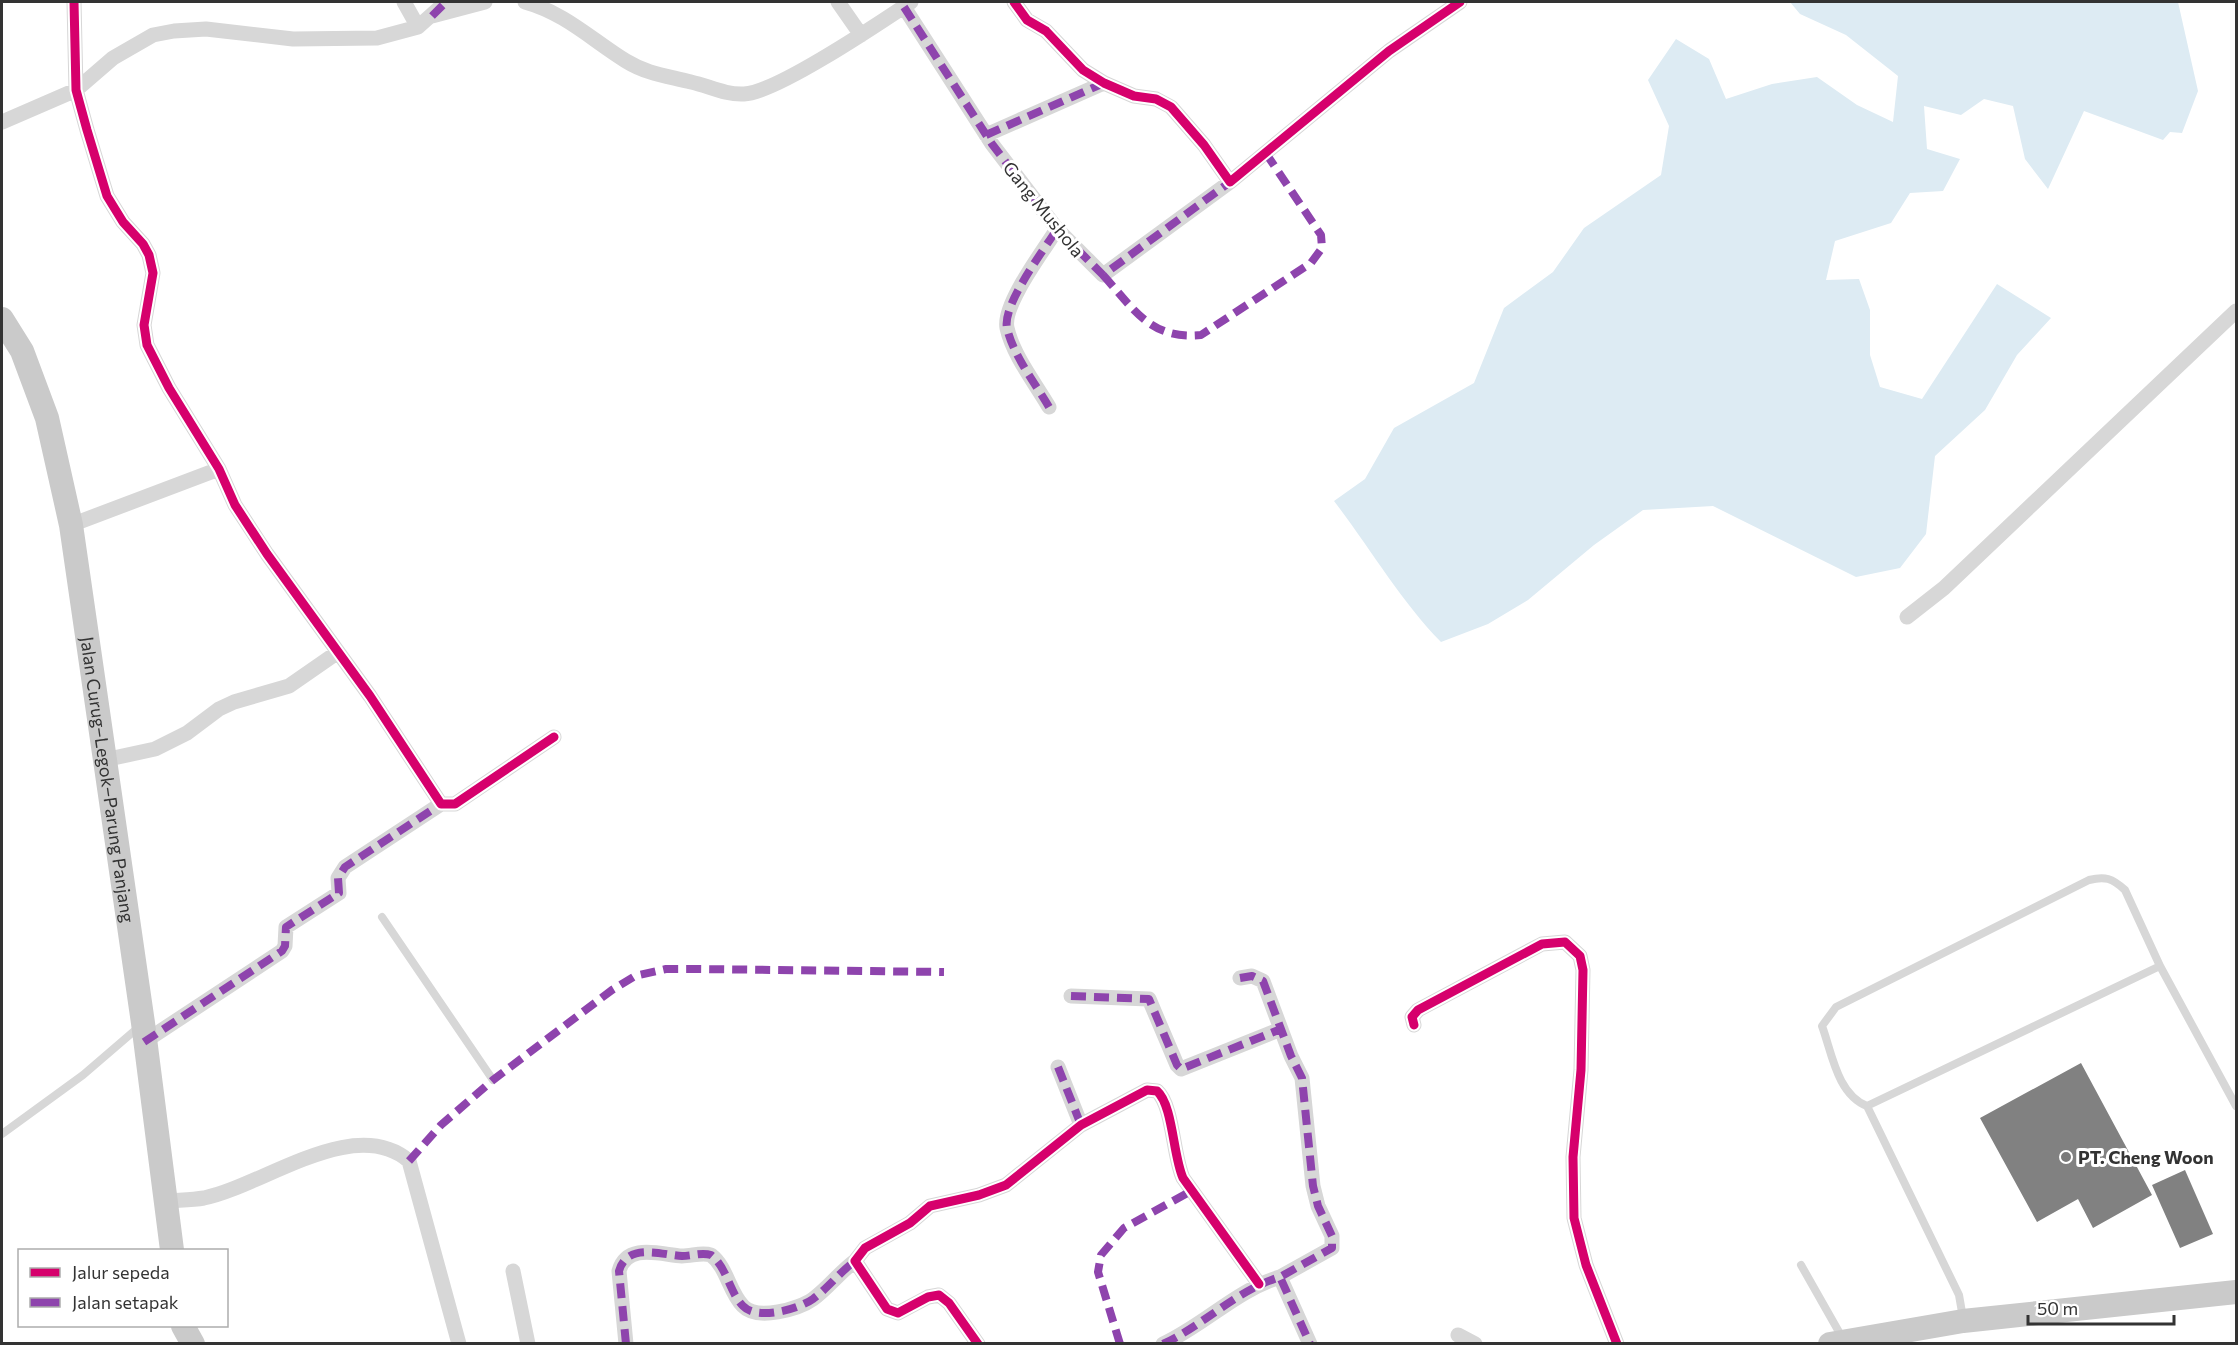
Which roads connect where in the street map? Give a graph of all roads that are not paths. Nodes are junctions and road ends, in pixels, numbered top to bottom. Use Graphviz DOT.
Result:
graph roads {
  1 [pos="74,2"];
  2 [pos="404,2"];
  3 [pos="446,2"];
  4 [pos="485,2"];
  5 [pos="525,2"];
  6 [pos="838,2"];
  7 [pos="1014,2"];
  8 [pos="1460,2"];
  9 [pos="907,4"];
  10 [pos="432,16"];
  11 [pos="418,27"];
  12 [pos="861,35"];
  13 [pos="1104,83"];
  14 [pos="76,90"];
  15 [pos="2,122"];
  16 [pos="986,135"];
  17 [pos="1230,182"];
  18 [pos="1057,229"];
  19 [pos="2236,311"];
  20 [pos="2,319"];
  21 [pos="1049,407"];
  22 [pos="219,469"];
  23 [pos="71,525"];
  24 [pos="1907,617"];
  25 [pos="338,652"];
  26 [pos="554,737"];
  27 [pos="104,760"];
  28 [pos="441,804"];
  29 [pos="382,917"];
  30 [pos="2160,966"];
  31 [pos="1240,978"];
  32 [pos="1071,996"];
  33 [pos="1414,1025"];
  34 [pos="1281,1029"];
  35 [pos="144,1033"];
  36 [pos="1058,1067"];
  37 [pos="493,1080"];
  38 [pos="1867,1106"];
  39 [pos="2236,1106"];
  40 [pos="1081,1125"];
  41 [pos="2,1134"];
  42 [pos="167,1201"];
  43 [pos="172,1249"];
  44 [pos="855,1261"];
  45 [pos="1801,1265"];
  46 [pos="513,1271"];
  47 [pos="1280,1277"];
  48 [pos="1259,1284"];
  49 [pos="2236,1292"];
  50 [pos="1963,1321"];
  51 [pos="184,1327"];
  52 [pos="1458,1335"];
  53 [pos="1895,1337"];
  54 [pos="1837,1342"];
  55 [pos="193,1344"];
  56 [pos="459,1344"];
  57 [pos="528,1344"];
  58 [pos="626,1344"];
  59 [pos="978,1344"];
  60 [pos="1162,1344"];
  61 [pos="1310,1344"];
  62 [pos="1475,1344"];
  63 [pos="1617,1344"];
  1 -- 14 [label="street"];
  2 -- 11 [label="street"];
  3 -- 10 [label="street"];
  4 -- 10 [label="street"];
  5 -- 12 [label="street"];
  6 -- 12 [label="street"];
  7 -- 13 [label="street"];
  8 -- 17 [label="street"];
  9 -- 12 [label="street"];
  9 -- 16 [label="street, Gang Mushola"];
  10 -- 11 [label="street"];
  11 -- 14 [label="street"];
  13 -- 16 [label="street"];
  13 -- 17 [label="street"];
  14 -- 15 [label="street"];
  14 -- 22 [label="street"];
  16 -- 18 [label="street, Gang Mushola"];
  17 -- 18 [label="street, Gang Mushola"];
  18 -- 21 [label="street"];
  19 -- 24 [label="street"];
  20 -- 23 [label="main road, Jalan Curug–Legok–Parung Panjang"];
  22 -- 23 [label="street"];
  22 -- 25 [label="street"];
  23 -- 27 [label="main road, Jalan Curug–Legok–Parung Panjang"];
  25 -- 27 [label="street"];
  25 -- 28 [label="street"];
  26 -- 28 [label="street"];
  27 -- 35 [label="main road, Jalan Curug–Legok–Parung Panjang"];
  28 -- 35 [label="street"];
  29 -- 37 [label="lane"];
  30 -- 38 [label="lane"];
  30 -- 38 [label="lane"];
  30 -- 39 [label="lane"];
  31 -- 34 [label="street"];
  32 -- 34 [label="street"];
  33 -- 63 [label="street"];
  34 -- 47 [label="street"];
  35 -- 41 [label="lane"];
  35 -- 42 [label="main road, Jalan Curug–Legok–Parung Panjang"];
  36 -- 40 [label="street"];
  38 -- 50 [label="lane"];
  40 -- 44 [label="street"];
  40 -- 48 [label="street"];
  42 -- 43 [label="main road, Jalan Curug–Legok–Parung Panjang"];
  42 -- 56 [label="street"];
  44 -- 58 [label="street"];
  44 -- 59 [label="street"];
  45 -- 54 [label="lane"];
  46 -- 57 [label="street"];
  47 -- 48 [label="street"];
  47 -- 61 [label="street"];
  48 -- 60 [label="street"];
  49 -- 50 [label="main road"];
  50 -- 53 [label="main road"];
  51 -- 55 [label="main road"];
  52 -- 62 [label="street"];
  53 -- 54 [label="main road"];
}
